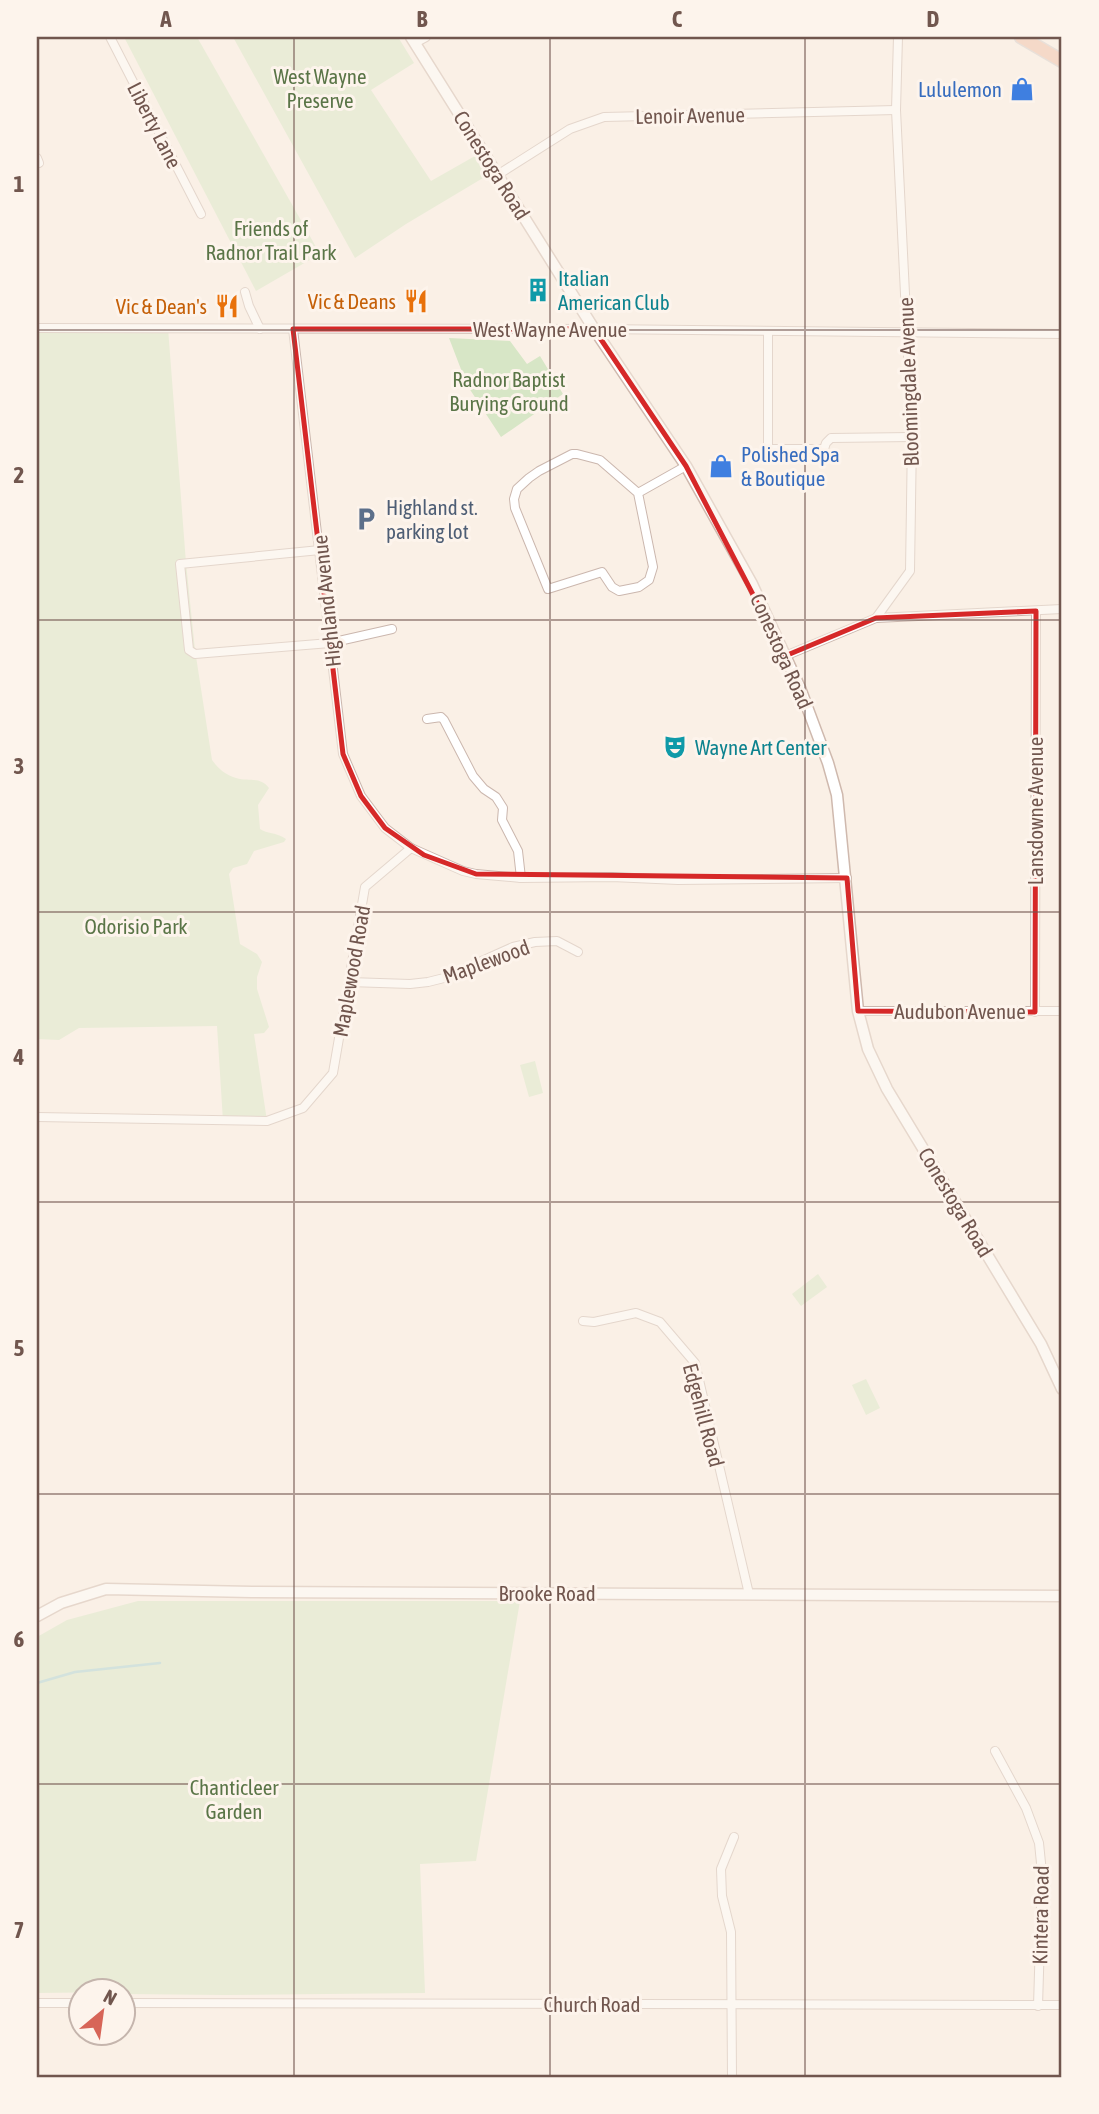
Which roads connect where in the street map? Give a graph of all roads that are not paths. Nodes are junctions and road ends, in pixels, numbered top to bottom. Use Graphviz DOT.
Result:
graph roads {
  1 [pos="110,37"];
  2 [pos="426,37"];
  3 [pos="898,37"];
  4 [pos="1021,37"];
  5 [pos="413,40"];
  6 [pos="1062,61"];
  7 [pos="896,110"];
  8 [pos="499,174"];
  9 [pos="201,214"];
  10 [pos="245,292"];
  11 [pos="37,328"];
  12 [pos="260,329"];
  13 [pos="293,329"];
  14 [pos="594,329"];
  15 [pos="768,332"];
  16 [pos="907,333"];
  17 [pos="1062,334"];
  18 [pos="912,437"];
  19 [pos="686,466"];
  20 [pos="638,494"];
  21 [pos="320,550"];
  22 [pos="1062,609"];
  23 [pos="1036,611"];
  24 [pos="876,618"];
  25 [pos="392,629"];
  26 [pos="330,643"];
  27 [pos="785,656"];
  28 [pos="427,719"];
  29 [pos="411,848"];
  30 [pos="521,878"];
  31 [pos="846,878"];
  32 [pos="578,952"];
  33 [pos="349,982"];
  34 [pos="858,1011"];
  35 [pos="1062,1011"];
  36 [pos="1035,1012"];
  37 [pos="37,1117"];
  38 [pos="583,1321"];
  39 [pos="1062,1389"];
  40 [pos="749,1594"];
  41 [pos="1062,1596"];
  42 [pos="37,1616"];
  43 [pos="995,1751"];
  44 [pos="734,1837"];
  45 [pos="37,2003"];
  46 [pos="66,2003"];
  47 [pos="136,2003"];
  48 [pos="732,2004"];
  49 [pos="1038,2006"];
  50 [pos="1062,2006"];
  51 [pos="732,2077"];
  1 -- 9 [label="street, Liberty Lane"];
  2 -- 5 [label="street"];
  3 -- 7 [label="street, Bloomingdale Avenue"];
  4 -- 6 [label="highway"];
  5 -- 8 [label="main road, Conestoga Road"];
  7 -- 8 [label="street, Lenoir Avenue"];
  7 -- 16 [label="street, Bloomingdale Avenue"];
  8 -- 14 [label="main road, Conestoga Road"];
  10 -- 12 [label="street"];
  11 -- 12 [label="street, West Wayne Avenue"];
  12 -- 13 [label="street, West Wayne Avenue"];
  13 -- 14 [label="street, West Wayne Avenue"];
  13 -- 21 [label="street, Highland Avenue"];
  14 -- 15 [label="street, West Wayne Avenue"];
  14 -- 19 [label="main road, Conestoga Road"];
  15 -- 16 [label="street, West Wayne Avenue"];
  15 -- 18 [label="street"];
  16 -- 17 [label="street, West Wayne Avenue"];
  16 -- 18 [label="street, Bloomingdale Avenue"];
  18 -- 24 [label="street, Bloomingdale Avenue"];
  19 -- 20 [label="street"];
  19 -- 27 [label="main road, Conestoga Road"];
  20 -- 20 [label="street"];
  21 -- 26 [label="street, Highland Avenue"];
  21 -- 26 [label="street"];
  22 -- 23 [label="street"];
  23 -- 24 [label="street"];
  23 -- 36 [label="street, Lansdowne Avenue"];
  24 -- 27 [label="street"];
  25 -- 26 [label="street"];
  26 -- 29 [label="street, Highland Avenue"];
  27 -- 31 [label="main road, Conestoga Road"];
  28 -- 30 [label="street"];
  29 -- 30 [label="street"];
  29 -- 33 [label="street, Maplewood Road"];
  30 -- 31 [label="street"];
  31 -- 34 [label="main road, Conestoga Road"];
  32 -- 33 [label="street, Maplewood"];
  33 -- 37 [label="street, Maplewood Road"];
  34 -- 36 [label="street, Audubon Avenue"];
  34 -- 39 [label="main road, Conestoga Road"];
  35 -- 36 [label="street, Audubon Avenue"];
  38 -- 40 [label="street, Edgehill Road"];
  40 -- 41 [label="main road, Brooke Road"];
  40 -- 42 [label="main road, Brooke Road"];
  43 -- 49 [label="street, Kintera Road"];
  44 -- 48 [label="street"];
  45 -- 46 [label="street"];
  47 -- 48 [label="street, Church Road"];
  48 -- 49 [label="street, Church Road"];
  48 -- 51 [label="street"];
  49 -- 50 [label="street, Church Road"];
}
